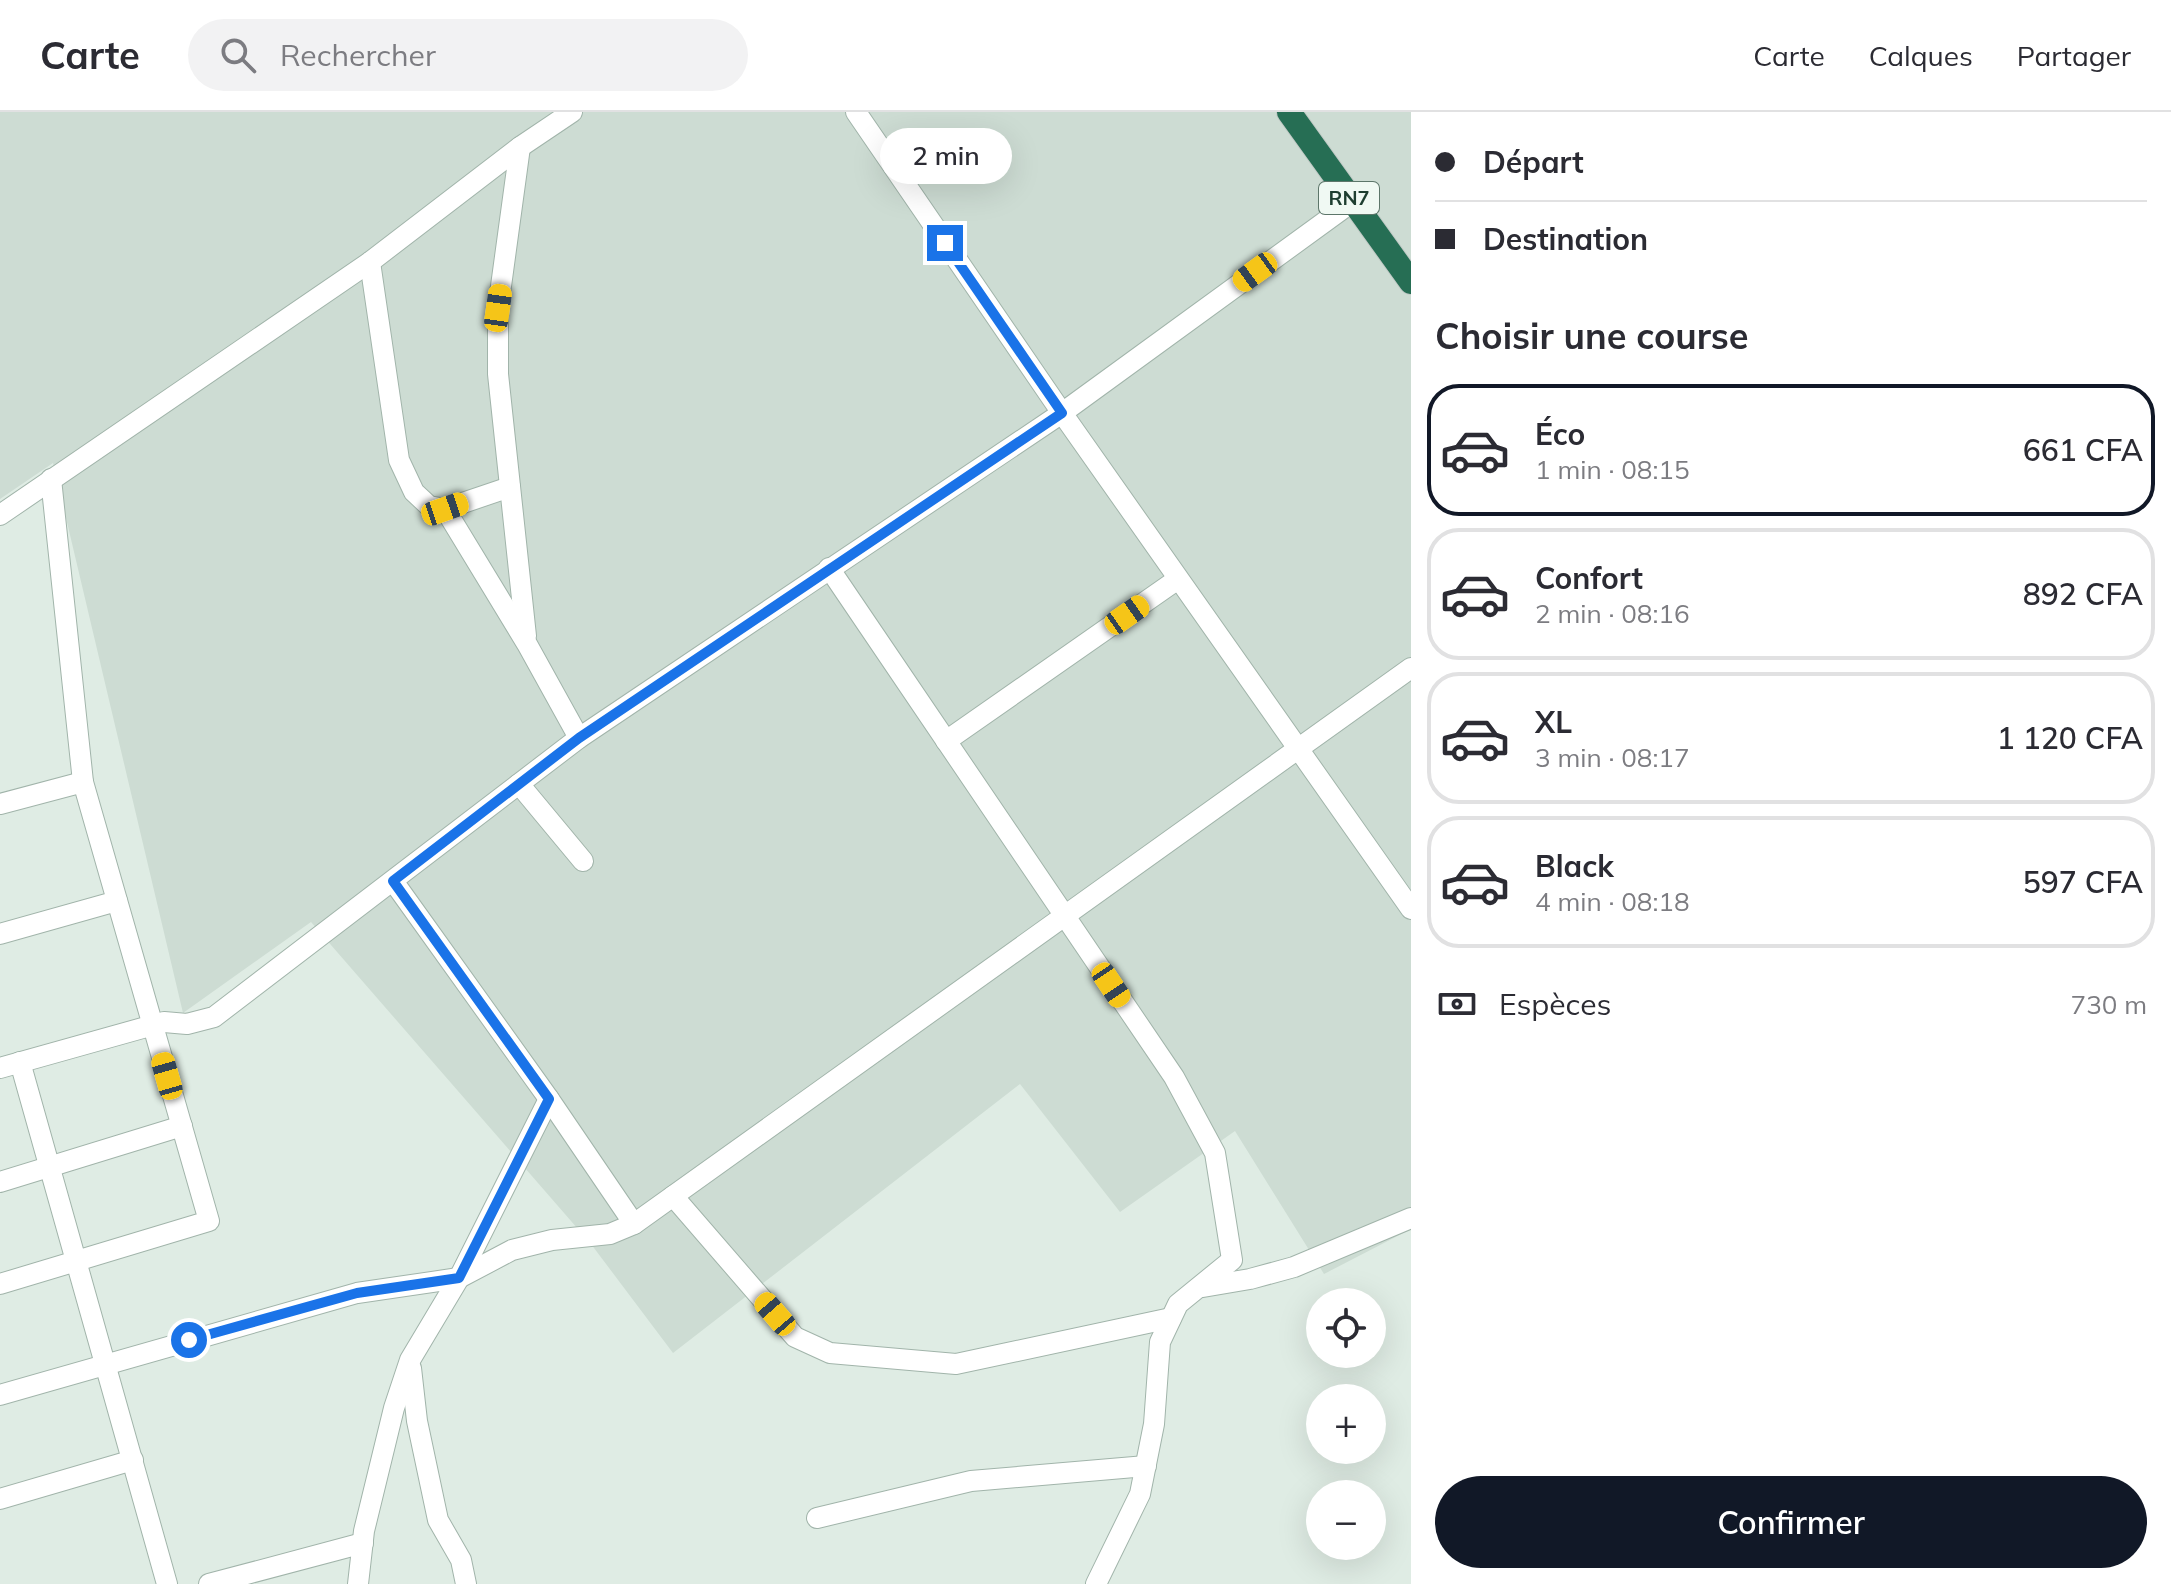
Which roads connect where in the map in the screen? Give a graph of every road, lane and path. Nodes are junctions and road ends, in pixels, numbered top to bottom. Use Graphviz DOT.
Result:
graph roads {
  1 [pos="572,112"];
  2 [pos="856,112"];
  3 [pos="1289,112"];
  4 [pos="520,147"];
  5 [pos="1352,202"];
  6 [pos="370,262"];
  7 [pos="1411,282"];
  8 [pos="1062,413"];
  9 [pos="51,479"];
  10 [pos="510,487"];
  11 [pos="445,509"];
  12 [pos="0,515"];
  13 [pos="829,568"];
  14 [pos="1178,579"];
  15 [pos="527,644"];
  16 [pos="1411,668"];
  17 [pos="579,738"];
  18 [pos="946,741"];
  19 [pos="1298,751"];
  20 [pos="83,782"];
  21 [pos="519,784"];
  22 [pos="0,804"];
  23 [pos="583,861"];
  24 [pos="393,881"];
  25 [pos="117,901"];
  26 [pos="1411,909"];
  27 [pos="1064,915"];
  28 [pos="0,934"];
  29 [pos="153,1025"];
  30 [pos="20,1062"];
  31 [pos="0,1068"];
  32 [pos="549,1099"];
  33 [pos="182,1126"];
  34 [pos="50,1167"];
  35 [pos="0,1182"];
  36 [pos="673,1196"];
  37 [pos="1411,1218"];
  38 [pos="634,1224"];
  39 [pos="77,1261"];
  40 [pos="459,1278"];
  41 [pos="0,1284"];
  42 [pos="1199,1287"];
  43 [pos="1171,1318"];
  44 [pos="410,1360"];
  45 [pos="106,1363"];
  46 [pos="0,1395"];
  47 [pos="133,1460"];
  48 [pos="1146,1466"];
  49 [pos="0,1499"];
  50 [pos="817,1518"];
  51 [pos="363,1543"];
  52 [pos="167,1584"];
  53 [pos="209,1584"];
  54 [pos="358,1584"];
  55 [pos="466,1584"];
  56 [pos="1096,1584"];
  1 -- 4 [label="street"];
  2 -- 8 [label="street"];
  3 -- 5 [label="highway, RN7"];
  4 -- 6 [label="street"];
  4 -- 10 [label="street"];
  5 -- 7 [label="highway, RN7"];
  5 -- 8 [label="street"];
  6 -- 9 [label="street"];
  6 -- 11 [label="street"];
  8 -- 13 [label="street"];
  8 -- 14 [label="street"];
  9 -- 12 [label="street"];
  9 -- 20 [label="street"];
  10 -- 11 [label="street"];
  10 -- 15 [label="street"];
  11 -- 15 [label="street"];
  13 -- 17 [label="street"];
  13 -- 18 [label="street"];
  14 -- 18 [label="street"];
  14 -- 19 [label="street"];
  15 -- 17 [label="street"];
  16 -- 19 [label="street"];
  17 -- 21 [label="street"];
  18 -- 27 [label="street"];
  19 -- 26 [label="street"];
  19 -- 27 [label="street"];
  20 -- 22 [label="street"];
  20 -- 25 [label="street"];
  21 -- 23 [label="street"];
  21 -- 24 [label="street"];
  24 -- 29 [label="street"];
  24 -- 32 [label="street"];
  25 -- 28 [label="street"];
  25 -- 29 [label="street"];
  27 -- 36 [label="street"];
  27 -- 42 [label="street"];
  29 -- 30 [label="street"];
  29 -- 33 [label="street"];
  30 -- 31 [label="street"];
  30 -- 34 [label="street"];
  32 -- 38 [label="street"];
  32 -- 40 [label="street"];
  33 -- 34 [label="street"];
  33 -- 39 [label="street"];
  34 -- 35 [label="street"];
  34 -- 39 [label="street"];
  36 -- 38 [label="street"];
  36 -- 43 [label="street"];
  37 -- 42 [label="street"];
  38 -- 40 [label="street"];
  39 -- 41 [label="street"];
  39 -- 45 [label="street"];
  40 -- 44 [label="street"];
  40 -- 45 [label="street"];
  42 -- 43 [label="street"];
  43 -- 48 [label="street"];
  44 -- 51 [label="street"];
  44 -- 55 [label="street"];
  45 -- 46 [label="street"];
  45 -- 47 [label="street"];
  47 -- 49 [label="street"];
  47 -- 52 [label="street"];
  48 -- 50 [label="street"];
  48 -- 56 [label="street"];
  51 -- 53 [label="street"];
  51 -- 54 [label="street"];
}
